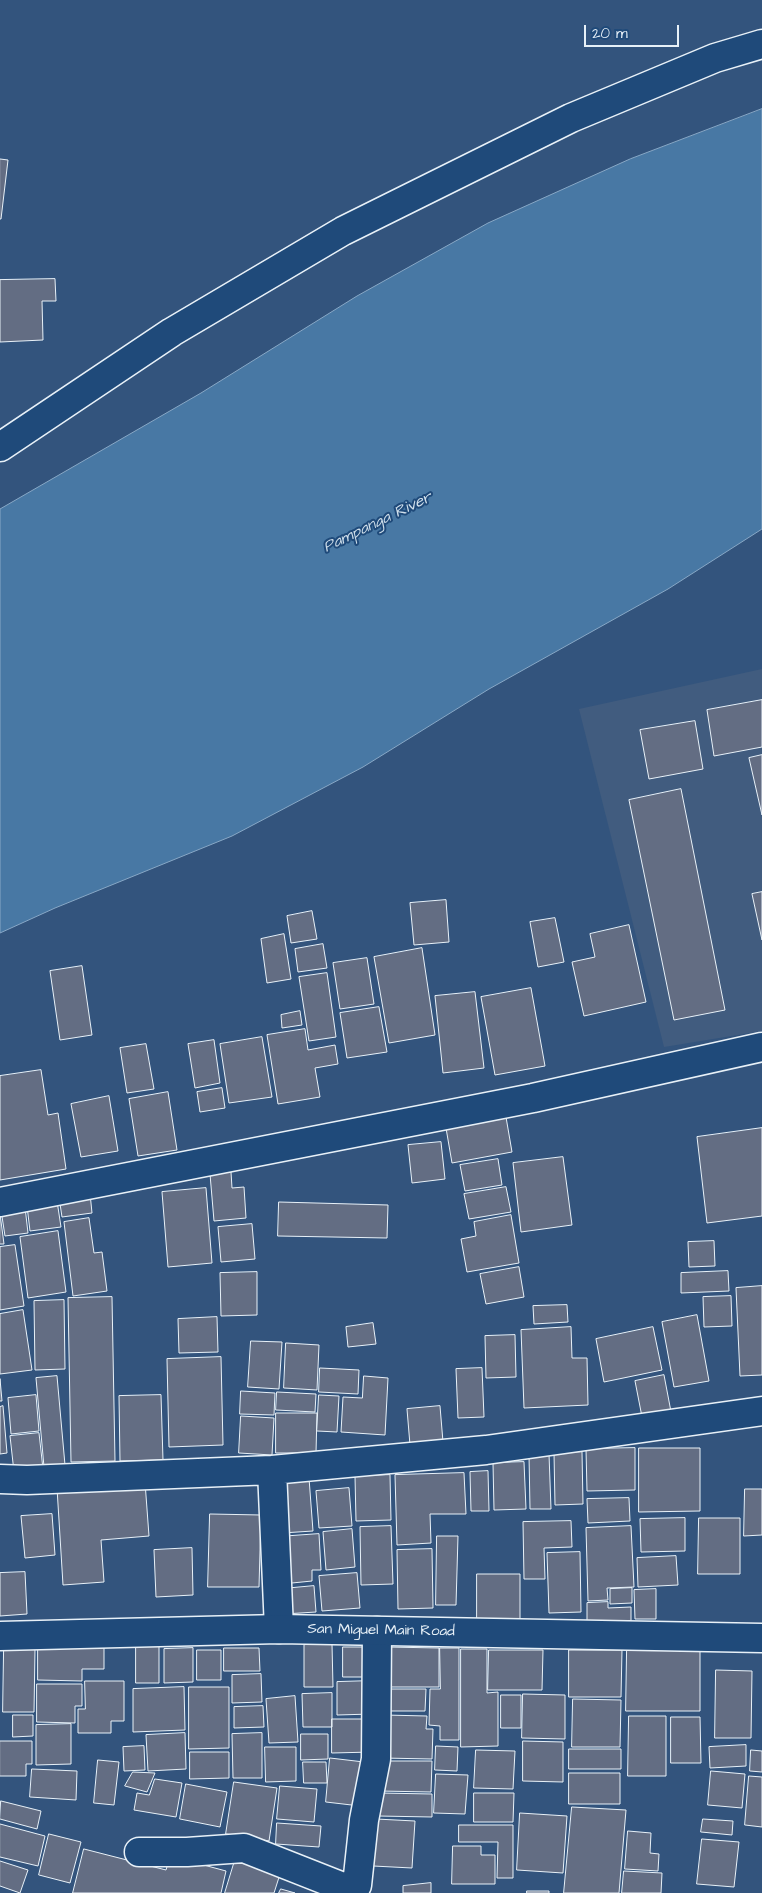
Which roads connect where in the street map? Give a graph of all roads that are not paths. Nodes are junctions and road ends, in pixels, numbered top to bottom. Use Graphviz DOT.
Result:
graph roads {
  1 [pos="762,44"];
  2 [pos="0,447"];
  3 [pos="762,1047"];
  4 [pos="0,1202"];
  5 [pos="762,1411"];
  6 [pos="272,1470"];
  7 [pos="0,1479"];
  8 [pos="279,1629"];
  9 [pos="377,1631"];
  10 [pos="0,1636"];
  11 [pos="762,1638"];
  12 [pos="139,1852"];
  1 -- 2 [label="street"];
  3 -- 4 [label="street"];
  5 -- 6 [label="street"];
  6 -- 7 [label="street"];
  6 -- 8 [label="street"];
  8 -- 9 [label="street, San Miguel Main Road"];
  8 -- 10 [label="street, San Miguel Main Road"];
  9 -- 11 [label="street, San Miguel Main Road"];
  9 -- 12 [label="street"];
}
